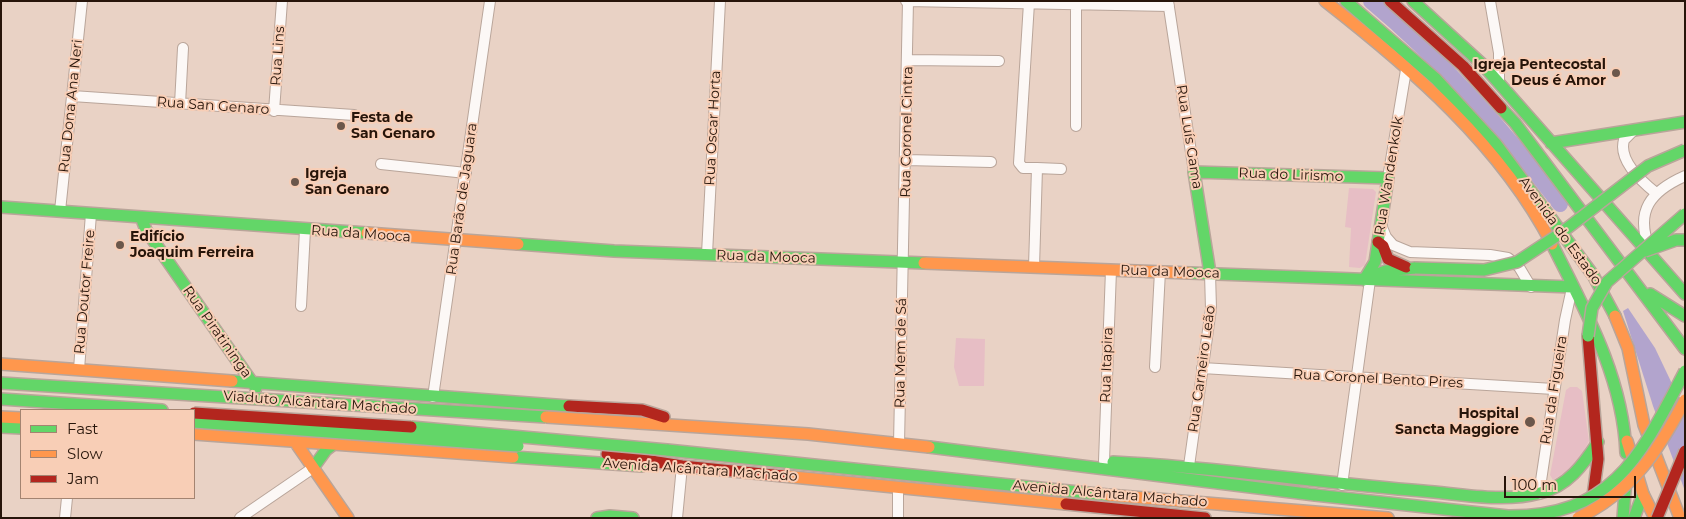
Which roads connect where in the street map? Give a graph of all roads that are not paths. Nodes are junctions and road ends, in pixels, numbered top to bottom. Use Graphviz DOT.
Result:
graph roads {
  1 [pos="82,1"];
  2 [pos="282,1"];
  3 [pos="490,1"];
  4 [pos="720,1"];
  5 [pos="907,1"];
  6 [pos="1325,1"];
  7 [pos="1346,1"];
  8 [pos="1390,1"];
  9 [pos="1413,1"];
  10 [pos="1490,1"];
  11 [pos="1029,3"];
  12 [pos="1076,4"];
  13 [pos="1169,4"];
  14 [pos="184,48"];
  15 [pos="908,60"];
  16 [pos="999,62"];
  17 [pos="1406,70"];
  18 [pos="1499,83"];
  19 [pos="72,96"];
  20 [pos="180,104"];
  21 [pos="274,110"];
  22 [pos="354,115"];
  23 [pos="1685,122"];
  24 [pos="1076,126"];
  25 [pos="1635,130"];
  26 [pos="1552,143"];
  27 [pos="1685,150"];
  28 [pos="906,160"];
  29 [pos="991,162"];
  30 [pos="381,164"];
  31 [pos="1037,168"];
  32 [pos="1061,169"];
  33 [pos="1194,172"];
  34 [pos="466,173"];
  35 [pos="1685,176"];
  36 [pos="1388,178"];
  37 [pos="1656,193"];
  38 [pos="1,207"];
  39 [pos="60,212"];
  40 [pos="91,214"];
  41 [pos="1685,214"];
  42 [pos="141,217"];
  43 [pos="1381,225"];
  44 [pos="304,230"];
  45 [pos="456,240"];
  46 [pos="1685,240"];
  47 [pos="1378,242"];
  48 [pos="707,254"];
  49 [pos="1634,256"];
  50 [pos="903,262"];
  51 [pos="1656,263"];
  52 [pos="1034,267"];
  53 [pos="1412,268"];
  54 [pos="1111,270"];
  55 [pos="1160,271"];
  56 [pos="1210,273"];
  57 [pos="1367,280"];
  58 [pos="1634,282"];
  59 [pos="1531,287"];
  60 [pos="1572,287"];
  61 [pos="1685,294"];
  62 [pos="300,306"];
  63 [pos="1685,316"];
  64 [pos="1685,349"];
  65 [pos="4,363"];
  66 [pos="29,365"];
  67 [pos="1156,367"];
  68 [pos="1202,368"];
  69 [pos="79,369"];
  70 [pos="1685,371"];
  71 [pos="1,372"];
  72 [pos="1358,378"];
  73 [pos="217,379"];
  74 [pos="252,382"];
  75 [pos="1,383"];
  76 [pos="299,385"];
  77 [pos="1554,389"];
  78 [pos="434,397"];
  79 [pos="1,399"];
  80 [pos="1685,400"];
  81 [pos="1,409"];
  82 [pos="147,409"];
  83 [pos="20,410"];
  84 [pos="195,413"];
  85 [pos="1,417"];
  86 [pos="20,418"];
  87 [pos="195,422"];
  88 [pos="639,423"];
  89 [pos="675,424"];
  90 [pos="1644,425"];
  91 [pos="1,427"];
  92 [pos="20,428"];
  93 [pos="748,431"];
  94 [pos="195,434"];
  95 [pos="233,436"];
  96 [pos="1598,436"];
  97 [pos="294,440"];
  98 [pos="1626,441"];
  99 [pos="320,442"];
  100 [pos="335,443"];
  101 [pos="899,444"];
  102 [pos="667,450"];
  103 [pos="1685,450"];
  104 [pos="716,454"];
  105 [pos="1045,459"];
  106 [pos="1104,461"];
  107 [pos="680,466"];
  108 [pos="1189,466"];
  109 [pos="312,468"];
  110 [pos="1342,484"];
  111 [pos="898,487"];
  112 [pos="1539,494"];
  113 [pos="1643,494"];
  114 [pos="67,499"];
  115 [pos="1200,504"];
  116 [pos="1096,512"];
  117 [pos="65,518"];
  118 [pos="240,518"];
  119 [pos="348,518"];
  120 [pos="597,518"];
  121 [pos="633,518"];
  122 [pos="676,518"];
  123 [pos="898,518"];
  124 [pos="1205,518"];
  125 [pos="1277,518"];
  126 [pos="1388,518"];
  127 [pos="1578,518"];
  128 [pos="1590,518"];
  129 [pos="1623,518"];
  130 [pos="1634,518"];
  131 [pos="1656,518"];
  132 [pos="1680,518"];
  1 -- 19 [label="street, Rua Dona Ana Neri"];
  2 -- 21 [label="street, Rua Lins"];
  3 -- 34 [label="street, Rua Barão de Jaguara"];
  4 -- 48 [label="street, Rua Oscar Horta"];
  5 -- 11 [label="street"];
  5 -- 15 [label="street, Rua Coronel Cintra"];
  6 -- 17 [label="main road, Avenida do Estado"];
  7 -- 90 [label="main road, Avenida do Estado"];
  8 -- 58 [label="main road, Avenida do Estado"];
  9 -- 18 [label="main road"];
  10 -- 18 [label="street"];
  11 -- 12 [label="street"];
  11 -- 31 [label="street"];
  12 -- 13 [label="street"];
  12 -- 24 [label="street"];
  13 -- 33 [label="street, Rua Luís Gama"];
  14 -- 20 [label="street"];
  15 -- 16 [label="street"];
  15 -- 28 [label="street, Rua Coronel Cintra"];
  17 -- 36 [label="street, Rua Wandenkolk"];
  17 -- 60 [label="main road, Avenida do Estado"];
  18 -- 26 [label="main road"];
  19 -- 20 [label="street, Rua San Genaro"];
  19 -- 39 [label="street, Rua Dona Ana Neri"];
  20 -- 21 [label="street, Rua San Genaro"];
  21 -- 22 [label="street, Rua San Genaro"];
  23 -- 25 [label="main road"];
  25 -- 26 [label="main road"];
  25 -- 37 [label="street"];
  26 -- 51 [label="main road"];
  27 -- 53 [label="main road, bridge"];
  28 -- 29 [label="street"];
  28 -- 50 [label="street, Rua Coronel Cintra"];
  30 -- 34 [label="street"];
  31 -- 32 [label="street"];
  31 -- 52 [label="street"];
  33 -- 36 [label="main road, Rua do Lirismo"];
  33 -- 56 [label="main road, Rua Luís Gama"];
  34 -- 45 [label="street, Rua Barão de Jaguara"];
  35 -- 37 [label="street"];
  36 -- 43 [label="main road, Rua Wandenkolk"];
  37 -- 51 [label="street"];
  38 -- 39 [label="main road, Rua da Mooca"];
  39 -- 40 [label="main road, Rua da Mooca"];
  40 -- 42 [label="main road, Rua da Mooca"];
  40 -- 69 [label="street, Rua Doutor Freire"];
  41 -- 49 [label="main road, bridge"];
  42 -- 44 [label="main road, Rua da Mooca"];
  42 -- 74 [label="main road, Rua Piratininga"];
  43 -- 47 [label="main road, Rua Wandenkolk"];
  43 -- 59 [label="street"];
  44 -- 45 [label="main road, Rua da Mooca"];
  44 -- 62 [label="street"];
  45 -- 48 [label="main road, Rua da Mooca"];
  45 -- 78 [label="street, Rua Barão de Jaguara"];
  46 -- 49 [label="main road, bridge"];
  47 -- 53 [label="main road"];
  47 -- 57 [label="main road, Rua Wandenkolk"];
  48 -- 50 [label="main road, Rua da Mooca"];
  49 -- 96 [label="main road, bridge"];
  50 -- 52 [label="main road, Rua da Mooca"];
  50 -- 101 [label="street, Rua Mem de Sá"];
  51 -- 61 [label="main road"];
  52 -- 54 [label="main road, Rua da Mooca"];
  53 -- 57 [label="main road"];
  54 -- 55 [label="main road, Rua da Mooca"];
  54 -- 106 [label="street, Rua Itapira"];
  55 -- 56 [label="main road, Rua da Mooca"];
  55 -- 67 [label="street"];
  56 -- 57 [label="main road, Rua da Mooca"];
  56 -- 68 [label="street, Rua Carneiro Leão"];
  57 -- 59 [label="main road, Rua da Mooca"];
  57 -- 72 [label="street, Rua Wandenkolk"];
  58 -- 63 [label="main road"];
  58 -- 64 [label="main road, Avenida do Estado"];
  59 -- 60 [label="main road, Rua da Mooca"];
  60 -- 77 [label="street, Rua da Figueira"];
  60 -- 98 [label="main road, Avenida do Estado"];
  65 -- 66 [label="main road"];
  66 -- 69 [label="main road"];
  66 -- 71 [label="street"];
  68 -- 72 [label="street, Rua Coronel Bento Pires"];
  68 -- 108 [label="street, Rua Carneiro Leão"];
  69 -- 73 [label="main road"];
  70 -- 105 [label="main road, Avenida Alcântara Machado, bridge"];
  72 -- 77 [label="street, Rua Coronel Bento Pires"];
  72 -- 110 [label="street, Rua Wandenkolk"];
  73 -- 74 [label="main road"];
  73 -- 95 [label="main road"];
  74 -- 76 [label="main road"];
  74 -- 97 [label="main road, Rua Piratininga"];
  75 -- 88 [label="main road, Viaduto Alcântara Machado, bridge"];
  76 -- 78 [label="main road"];
  76 -- 99 [label="main road"];
  77 -- 112 [label="street, Rua da Figueira"];
  78 -- 89 [label="main road"];
  79 -- 82 [label="main road"];
  80 -- 127 [label="main road, bridge"];
  81 -- 83 [label="main road"];
  84 -- 102 [label="main road, Viaduto Alcântara Machado, bridge"];
  85 -- 86 [label="main road"];
  87 -- 107 [label="main road, Viaduto Alcântara Machado, bridge"];
  88 -- 89 [label="main road, Avenida Alcântara Machado"];
  89 -- 93 [label="main road, Avenida Alcântara Machado"];
  90 -- 113 [label="main road"];
  90 -- 132 [label="main road, Avenida do Estado"];
  91 -- 92 [label="main road"];
  93 -- 101 [label="main road, Avenida Alcântara Machado"];
  93 -- 104 [label="main road"];
  94 -- 95 [label="main road, Avenida Alcântara Machado"];
  95 -- 97 [label="main road, Avenida Alcântara Machado"];
  96 -- 112 [label="main road, Avenida Alcântara Machado"];
  96 -- 128 [label="main road"];
  97 -- 99 [label="main road, Avenida Alcântara Machado"];
  97 -- 109 [label="main road, Rua Piratininga"];
  98 -- 113 [label="main road, Avenida do Estado"];
  98 -- 129 [label="main road"];
  99 -- 100 [label="main road, Avenida Alcântara Machado"];
  100 -- 107 [label="main road, Avenida Alcântara Machado"];
  100 -- 109 [label="main road"];
  101 -- 105 [label="main road, Avenida Alcântara Machado"];
  102 -- 104 [label="main road, Avenida Alcântara Machado"];
  103 -- 131 [label="main road, bridge"];
  104 -- 115 [label="main road, Avenida Alcântara Machado"];
  105 -- 106 [label="main road, Avenida Alcântara Machado"];
  106 -- 108 [label="main road, Avenida Alcântara Machado"];
  107 -- 111 [label="main road, Avenida Alcântara Machado"];
  107 -- 122 [label="street"];
  108 -- 110 [label="main road, Avenida Alcântara Machado"];
  109 -- 118 [label="street"];
  109 -- 119 [label="main road, Rua Piratininga"];
  110 -- 112 [label="main road, Avenida Alcântara Machado"];
  111 -- 116 [label="main road, Avenida Alcântara Machado"];
  111 -- 123 [label="street"];
  113 -- 130 [label="main road"];
  113 -- 131 [label="main road, Avenida do Estado"];
  114 -- 117 [label="street"];
  115 -- 125 [label="main road"];
  115 -- 126 [label="main road, Avenida Alcântara Machado"];
  116 -- 124 [label="main road, Avenida Alcântara Machado"];
  120 -- 121 [label="main road"];
}
